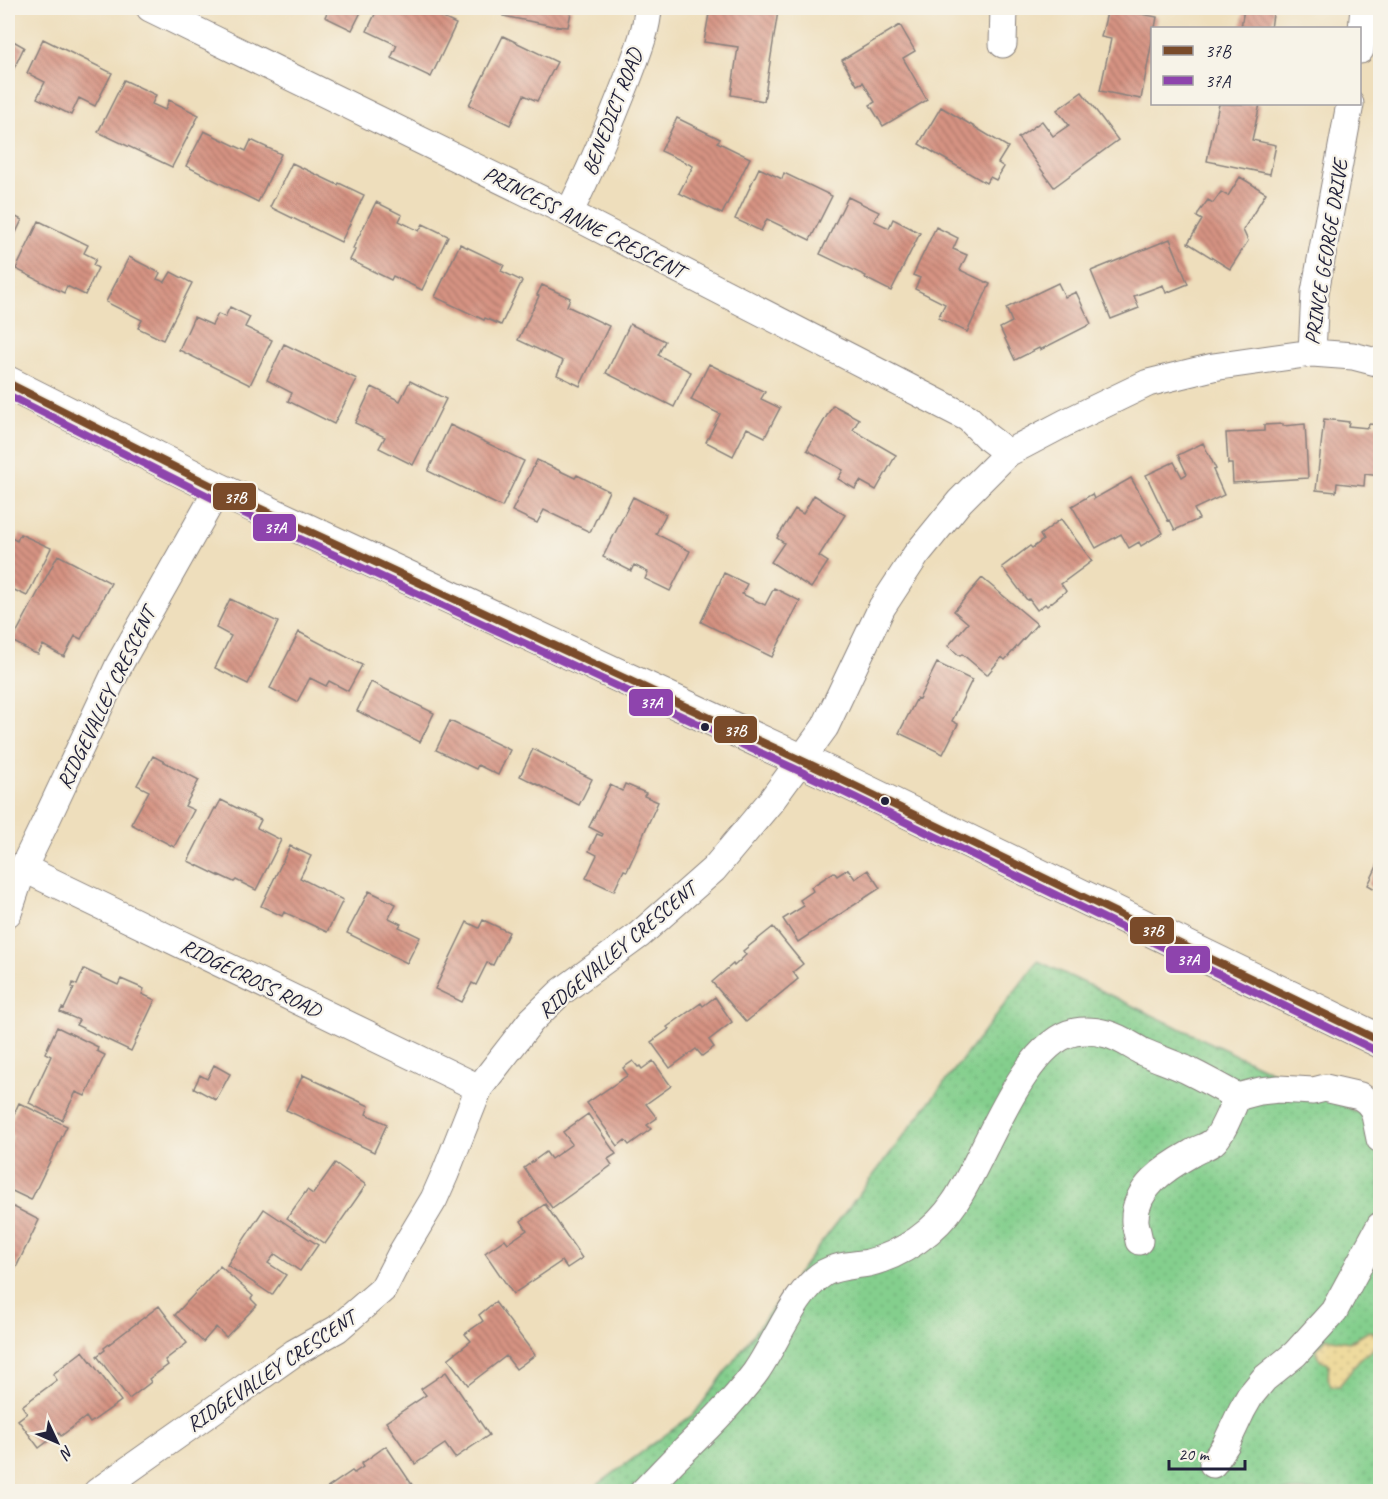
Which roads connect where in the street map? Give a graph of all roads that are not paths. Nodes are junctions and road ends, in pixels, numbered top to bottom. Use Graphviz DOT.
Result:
graph roads {
  1 [pos="150,8"];
  2 [pos="648,8"];
  3 [pos="1004,8"];
  4 [pos="1364,8"];
  5 [pos="1361,33"];
  6 [pos="1003,44"];
  7 [pos="1350,105"];
  8 [pos="569,213"];
  9 [pos="1312,353"];
  10 [pos="1380,363"];
  11 [pos="8,383"];
  12 [pos="1008,453"];
  13 [pos="218,489"];
  14 [pos="801,760"];
  15 [pos="22,868"];
  16 [pos="8,913"];
  17 [pos="1380,1041"];
  18 [pos="479,1088"];
  19 [pos="1238,1097"];
  20 [pos="1380,1139"];
  21 [pos="1380,1226"];
  22 [pos="1139,1241"];
  23 [pos="1213,1464"];
  24 [pos="97,1491"];
  25 [pos="643,1491"];
  1 -- 8 [label="street, PRINCESS ANNE CRESCENT"];
  2 -- 8 [label="street, BENEDICT ROAD"];
  3 -- 6 [label="street"];
  4 -- 5 [label="street"];
  7 -- 9 [label="street, PRINCE GEORGE DRIVE"];
  8 -- 12 [label="street, PRINCESS ANNE CRESCENT"];
  9 -- 10 [label="street"];
  9 -- 12 [label="street, PRINCE GEORGE DRIVE"];
  11 -- 13 [label="main road"];
  12 -- 14 [label="street, PRINCE GEORGE DRIVE"];
  13 -- 14 [label="main road"];
  13 -- 15 [label="street, RIDGEVALLEY CRESCENT"];
  14 -- 17 [label="main road"];
  14 -- 18 [label="street, RIDGEVALLEY CRESCENT"];
  15 -- 16 [label="street, RIDGEVALLEY CRESCENT"];
  15 -- 18 [label="street, RIDGECROSS ROAD"];
  18 -- 24 [label="street, RIDGEVALLEY CRESCENT"];
  19 -- 20 [label="street"];
  19 -- 22 [label="street"];
  19 -- 25 [label="street"];
  21 -- 23 [label="street"];
}
